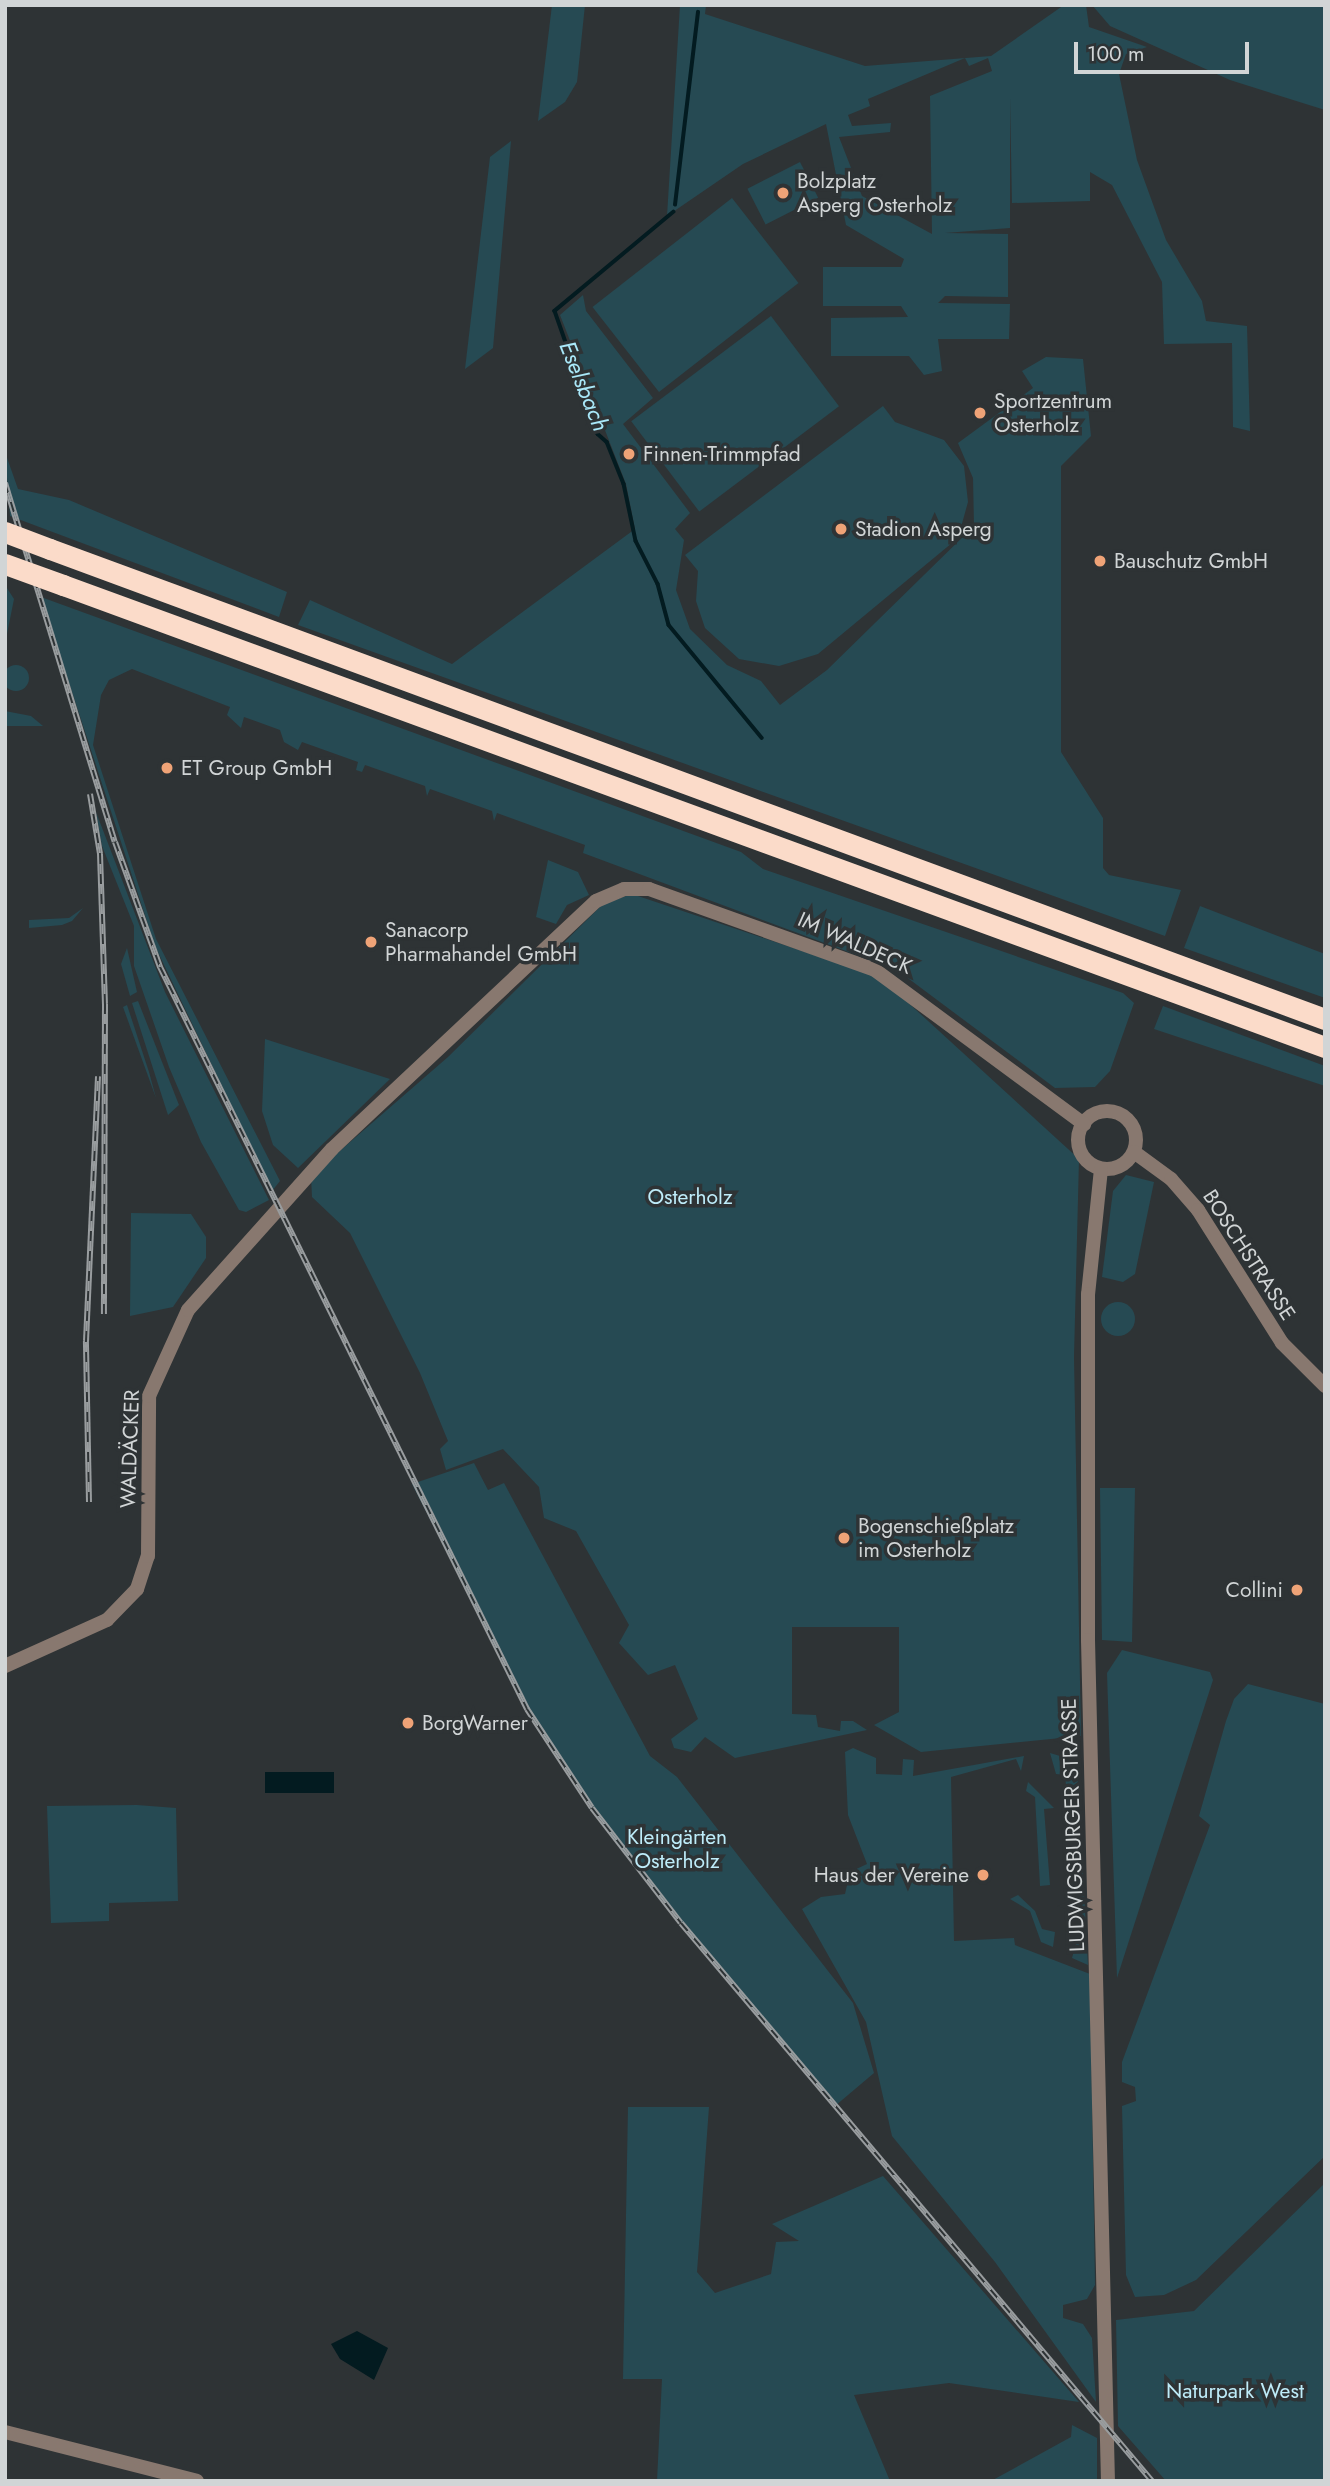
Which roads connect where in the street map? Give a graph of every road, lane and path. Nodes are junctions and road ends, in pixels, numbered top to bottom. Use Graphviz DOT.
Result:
graph roads {
  1 [pos="5,532"];
  2 [pos="5,564"];
  3 [pos="1325,1019"];
  4 [pos="1325,1047"];
  5 [pos="1084,1124"];
  6 [pos="1134,1152"];
  7 [pos="1101,1168"];
  8 [pos="285,1198"];
  9 [pos="1325,1386"];
  10 [pos="5,1666"];
  11 [pos="5,2432"];
  12 [pos="197,2481"];
  13 [pos="1108,2481"];
  1 -- 3 [label="highway, bridge"];
  2 -- 4 [label="highway, bridge"];
  5 -- 6 [label="street"];
  5 -- 7 [label="street"];
  5 -- 8 [label="street, IM WALDECK"];
  6 -- 7 [label="street"];
  6 -- 9 [label="street, BOSCHSTRASSE"];
  7 -- 13 [label="street, LUDWIGSBURGER STRASSE"];
  8 -- 10 [label="street, WALDÄCKER"];
  11 -- 12 [label="street"];
}
